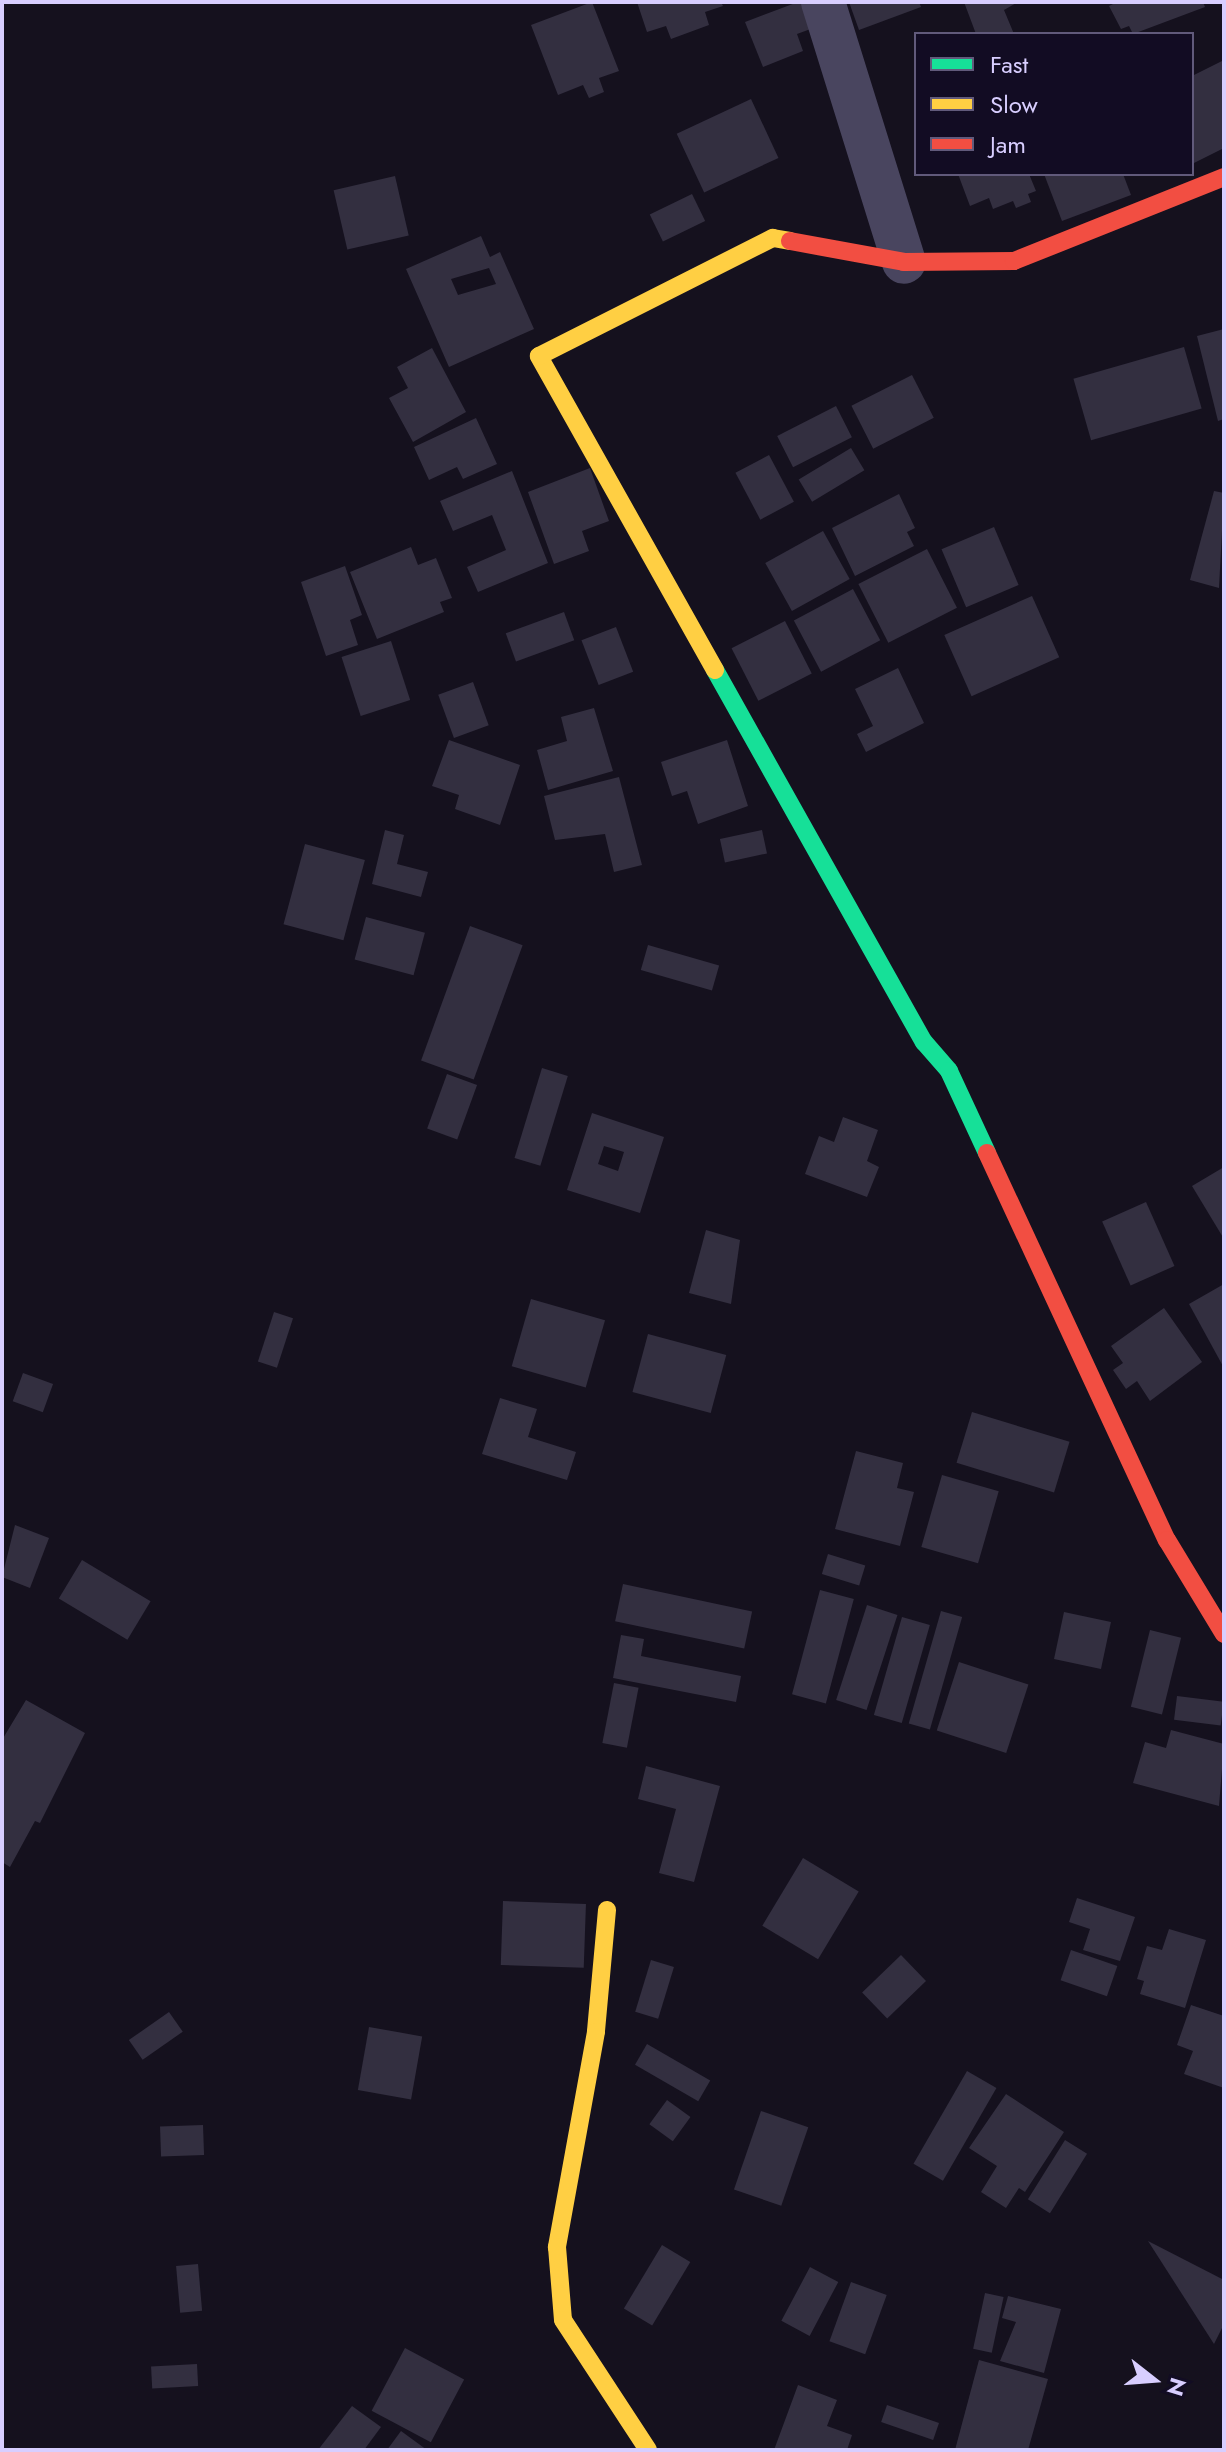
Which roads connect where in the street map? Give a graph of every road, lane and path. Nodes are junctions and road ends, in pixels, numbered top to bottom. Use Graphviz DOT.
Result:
graph roads {
  1 [pos="823,2"];
  2 [pos="1224,177"];
  3 [pos="904,262"];
  4 [pos="1224,1634"];
  5 [pos="607,1910"];
  6 [pos="648,2450"];
  1 -- 3 [label="street"];
  2 -- 3 [label="street"];
  3 -- 4 [label="street"];
  5 -- 6 [label="street"];
}
